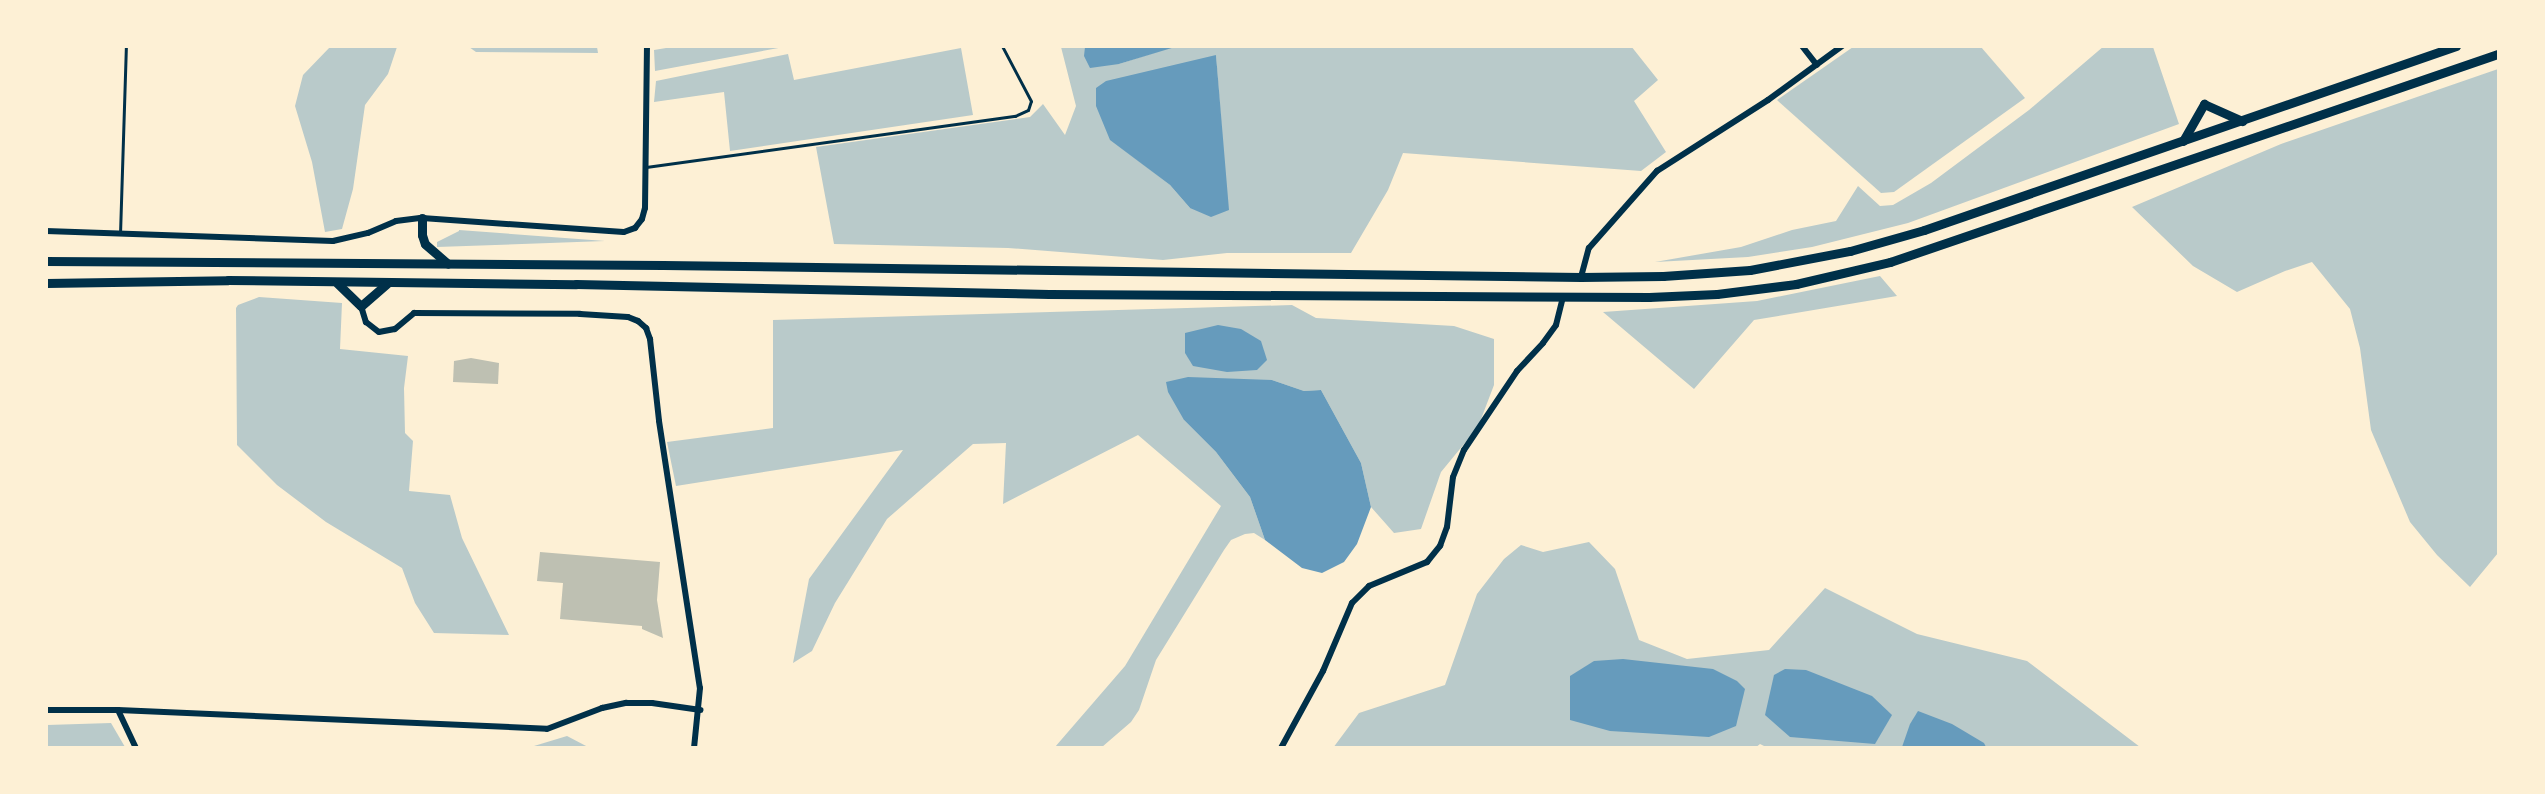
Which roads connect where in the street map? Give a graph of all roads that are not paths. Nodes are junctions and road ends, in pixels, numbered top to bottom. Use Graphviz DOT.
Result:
graph roads {
  1 [pos="126,46"];
  2 [pos="647,46"];
  3 [pos="1002,46"];
  4 [pos="1802,46"];
  5 [pos="1842,46"];
  6 [pos="2456,46"];
  7 [pos="2499,54"];
  8 [pos="1817,65"];
  9 [pos="2242,121"];
  10 [pos="2183,141"];
  11 [pos="646,167"];
  12 [pos="422,218"];
  13 [pos="46,231"];
  14 [pos="120,234"];
  15 [pos="46,261"];
  16 [pos="448,264"];
  17 [pos="1581,277"];
  18 [pos="46,283"];
  19 [pos="337,283"];
  20 [pos="387,283"];
  21 [pos="1563,297"];
  22 [pos="361,306"];
  23 [pos="46,710"];
  24 [pos="118,710"];
  25 [pos="700,710"];
  26 [pos="136,747"];
  27 [pos="694,747"];
  28 [pos="1281,747"];
  1 -- 14 [label="lane"];
  2 -- 11 [label="street"];
  3 -- 11 [label="lane"];
  4 -- 8 [label="street"];
  5 -- 8 [label="street"];
  6 -- 9 [label="main road"];
  7 -- 21 [label="main road"];
  8 -- 17 [label="street"];
  9 -- 10 [label="main road"];
  9 -- 10 [label="main road"];
  10 -- 17 [label="main road"];
  11 -- 12 [label="street"];
  12 -- 14 [label="street"];
  12 -- 16 [label="main road"];
  13 -- 14 [label="street"];
  15 -- 16 [label="main road"];
  16 -- 17 [label="main road"];
  18 -- 19 [label="main road"];
  19 -- 20 [label="main road"];
  19 -- 22 [label="main road"];
  20 -- 21 [label="main road"];
  20 -- 22 [label="main road"];
  21 -- 28 [label="street"];
  22 -- 25 [label="street"];
  23 -- 24 [label="street"];
  24 -- 25 [label="street"];
  24 -- 26 [label="street"];
  25 -- 27 [label="street"];
}
